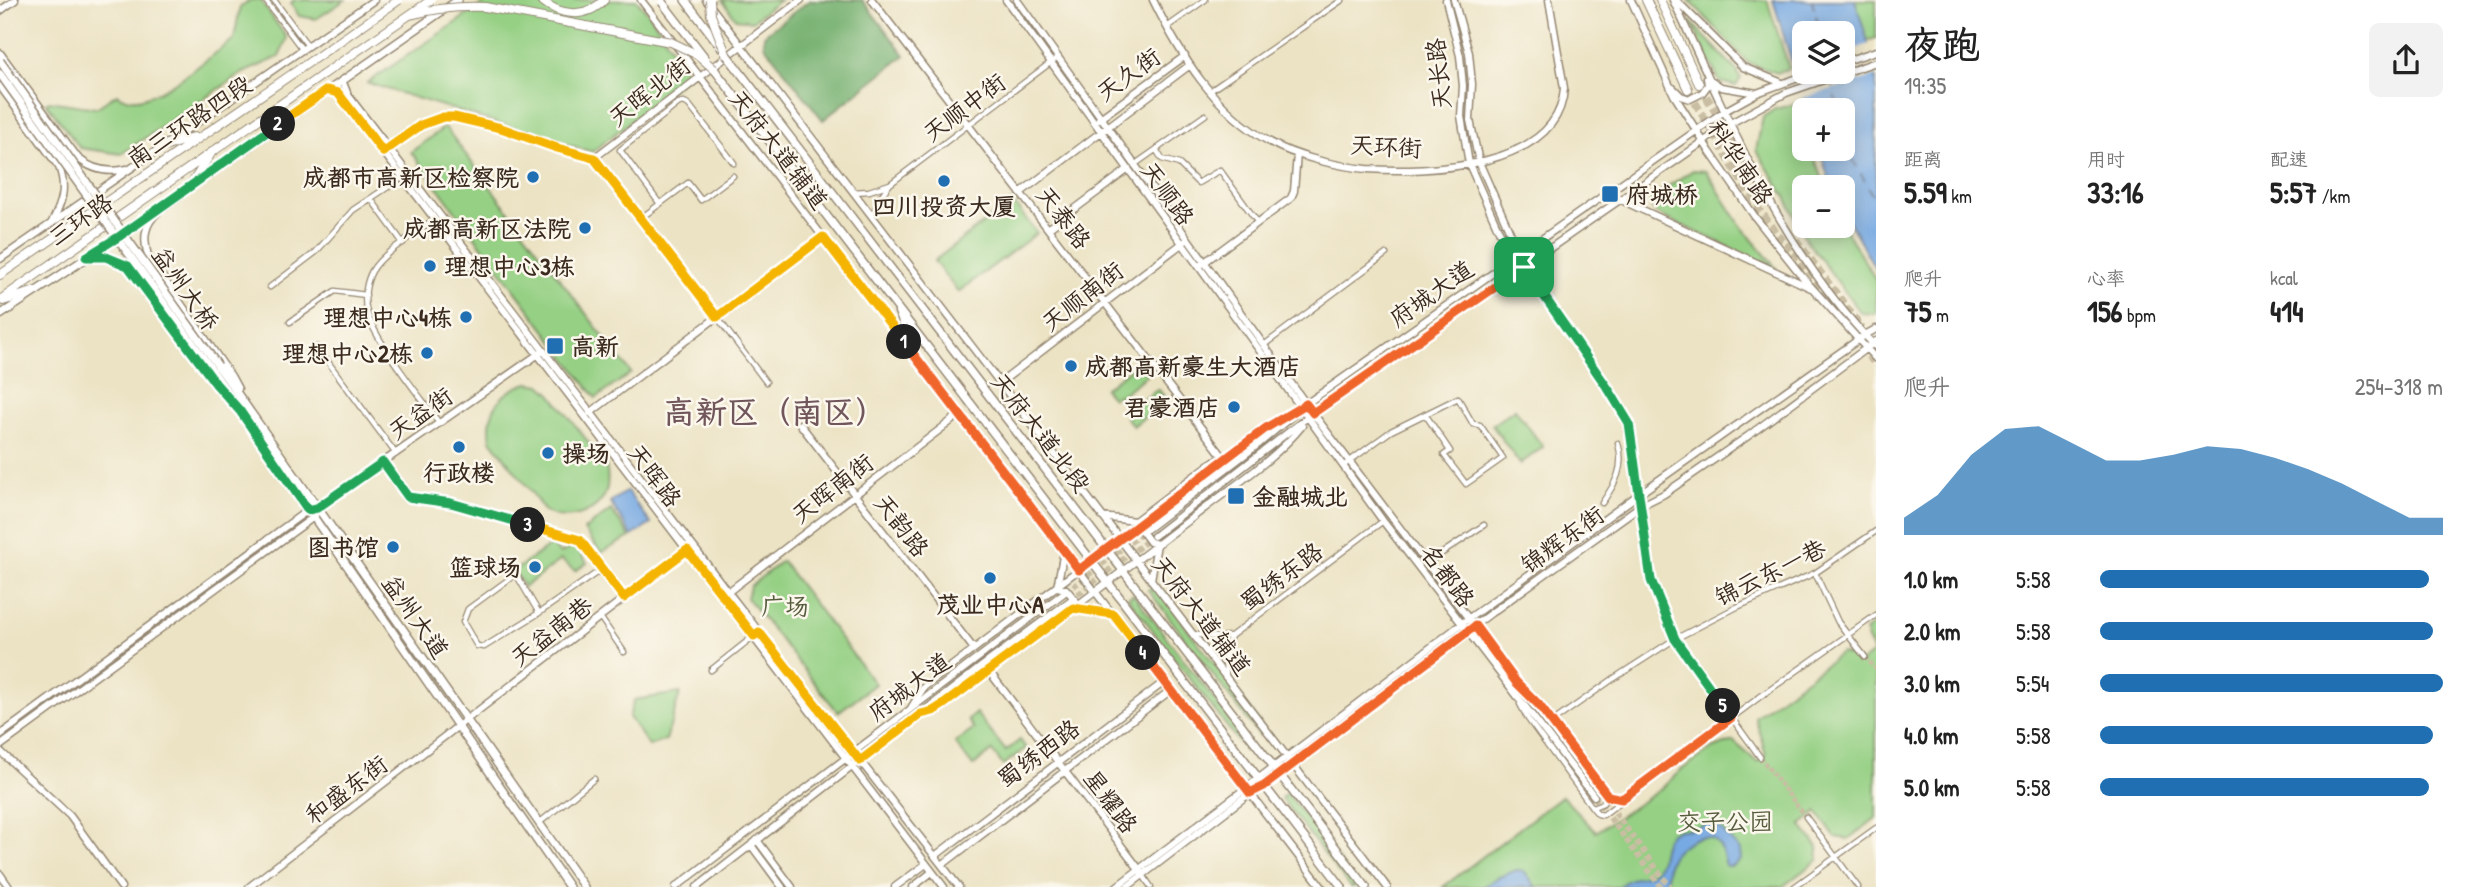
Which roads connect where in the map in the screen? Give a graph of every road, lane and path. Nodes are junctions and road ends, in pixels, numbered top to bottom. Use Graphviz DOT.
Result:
graph roads {
  1 [pos="15,0"];
  2 [pos="265,0"];
  3 [pos="274,0"];
  4 [pos="374,0"];
  5 [pos="399,0"];
  6 [pos="431,0"];
  7 [pos="458,0"];
  8 [pos="541,0"];
  9 [pos="604,0"];
  10 [pos="641,0"];
  11 [pos="661,0"];
  12 [pos="685,0"];
  13 [pos="708,0"];
  14 [pos="801,0"];
  15 [pos="872,0"];
  16 [pos="1006,0"];
  17 [pos="1017,0"];
  18 [pos="1153,0"];
  19 [pos="1205,0"];
  20 [pos="1342,0"];
  21 [pos="1446,0"];
  22 [pos="1454,0"];
  23 [pos="1549,0"];
  24 [pos="1631,0"];
  25 [pos="1646,0"];
  26 [pos="1660,0"];
  27 [pos="1674,0"];
  28 [pos="0,11"];
  29 [pos="410,15"];
  30 [pos="1167,27"];
  31 [pos="741,46"];
  32 [pos="305,48"];
  33 [pos="1876,51"];
  34 [pos="0,53"];
  35 [pos="726,54"];
  36 [pos="1185,56"];
  37 [pos="1058,57"];
  38 [pos="1855,58"];
  39 [pos="0,61"];
  40 [pos="1876,62"];
  41 [pos="1051,63"];
  42 [pos="1190,65"];
  43 [pos="714,69"];
  44 [pos="1707,71"];
  45 [pos="0,74"];
  46 [pos="699,76"];
  47 [pos="342,80"];
  48 [pos="1711,80"];
  49 [pos="1792,80"];
  50 [pos="1782,83"];
  51 [pos="1669,84"];
  52 [pos="1699,84"];
  53 [pos="0,86"];
  54 [pos="1688,89"];
  55 [pos="327,90"];
  56 [pos="1210,91"];
  57 [pos="1757,93"];
  58 [pos="1723,112"];
  59 [pos="1205,115"];
  60 [pos="1100,118"];
  61 [pos="1093,123"];
  62 [pos="1729,124"];
  63 [pos="969,126"];
  64 [pos="1107,127"];
  65 [pos="1696,131"];
  66 [pos="1100,132"];
  67 [pos="204,134"];
  68 [pos="1703,142"];
  69 [pos="161,148"];
  70 [pos="213,149"];
  71 [pos="386,150"];
  72 [pos="1157,151"];
  73 [pos="1297,154"];
  74 [pos="78,158"];
  75 [pos="594,158"];
  76 [pos="1479,162"];
  77 [pos="734,163"];
  78 [pos="1469,164"];
  79 [pos="1135,165"];
  80 [pos="59,167"];
  81 [pos="132,167"];
  82 [pos="1127,170"];
  83 [pos="733,176"];
  84 [pos="403,177"];
  85 [pos="890,184"];
  86 [pos="191,185"];
  87 [pos="853,192"];
  88 [pos="1020,193"];
  89 [pos="371,199"];
  90 [pos="1619,199"];
  91 [pos="660,204"];
  92 [pos="872,217"];
  93 [pos="641,218"];
  94 [pos="435,219"];
  95 [pos="1258,223"];
  96 [pos="51,224"];
  97 [pos="1048,229"];
  98 [pos="823,237"];
  99 [pos="1185,242"];
  100 [pos="402,243"];
  101 [pos="1386,254"];
  102 [pos="1520,255"];
  103 [pos="86,257"];
  104 [pos="0,259"];
  105 [pos="1513,260"];
  106 [pos="1205,263"];
  107 [pos="1198,267"];
  108 [pos="1524,267"];
  109 [pos="0,275"];
  110 [pos="270,287"];
  111 [pos="1813,289"];
  112 [pos="36,291"];
  113 [pos="366,295"];
  114 [pos="0,301"];
  115 [pos="1105,302"];
  116 [pos="896,307"];
  117 [pos="0,315"];
  118 [pos="717,317"];
  119 [pos="290,322"];
  120 [pos="1876,329"];
  121 [pos="1864,335"];
  122 [pos="1857,340"];
  123 [pos="1875,344"];
  124 [pos="317,347"];
  125 [pos="1260,347"];
  126 [pos="1865,349"];
  127 [pos="541,352"];
  128 [pos="915,357"];
  129 [pos="1876,359"];
  130 [pos="215,368"];
  131 [pos="766,382"];
  132 [pos="1000,383"];
  133 [pos="1303,406"];
  134 [pos="243,409"];
  135 [pos="588,414"];
  136 [pos="1425,414"];
  137 [pos="959,415"];
  138 [pos="1310,416"];
  139 [pos="439,423"];
  140 [pos="800,424"];
  141 [pos="1618,443"];
  142 [pos="396,454"];
  143 [pos="1225,459"];
  144 [pos="383,462"];
  145 [pos="1346,464"];
  146 [pos="1681,466"];
  147 [pos="1687,477"];
  148 [pos="854,494"];
  149 [pos="1639,494"];
  150 [pos="1602,503"];
  151 [pos="1640,506"];
  152 [pos="317,508"];
  153 [pos="308,510"];
  154 [pos="1102,517"];
  155 [pos="314,518"];
  156 [pos="1143,521"];
  157 [pos="1383,521"];
  158 [pos="1485,525"];
  159 [pos="1147,529"];
  160 [pos="1876,531"];
  161 [pos="1154,536"];
  162 [pos="1120,539"];
  163 [pos="1157,544"];
  164 [pos="690,547"];
  165 [pos="1107,550"];
  166 [pos="1064,551"];
  167 [pos="1091,561"];
  168 [pos="1136,561"];
  169 [pos="1426,564"];
  170 [pos="602,569"];
  171 [pos="1079,570"];
  172 [pos="1123,570"];
  173 [pos="1815,573"];
  174 [pos="1151,580"];
  175 [pos="1107,582"];
  176 [pos="1057,587"];
  177 [pos="1095,591"];
  178 [pos="728,592"];
  179 [pos="1065,592"];
  180 [pos="624,598"];
  181 [pos="1072,604"];
  182 [pos="539,613"];
  183 [pos="1113,614"];
  184 [pos="1876,615"];
  185 [pos="600,617"];
  186 [pos="1468,619"];
  187 [pos="1462,624"];
  188 [pos="1475,626"];
  189 [pos="1468,632"];
  190 [pos="757,634"];
  191 [pos="1193,634"];
  192 [pos="1847,635"];
  193 [pos="1231,636"];
  194 [pos="1675,639"];
  195 [pos="974,649"];
  196 [pos="624,652"];
  197 [pos="1865,657"];
  198 [pos="711,670"];
  199 [pos="989,671"];
  200 [pos="1226,677"];
  201 [pos="1164,682"];
  202 [pos="1513,684"];
  203 [pos="1171,690"];
  204 [pos="911,708"];
  205 [pos="921,714"];
  206 [pos="1731,718"];
  207 [pos="467,721"];
  208 [pos="1552,722"];
  209 [pos="459,727"];
  210 [pos="0,735"];
  211 [pos="0,749"];
  212 [pos="853,751"];
  213 [pos="845,757"];
  214 [pos="1287,757"];
  215 [pos="1760,757"];
  216 [pos="860,761"];
  217 [pos="1057,762"];
  218 [pos="1293,765"];
  219 [pos="852,767"];
  220 [pos="1274,767"];
  221 [pos="1064,771"];
  222 [pos="1280,775"];
  223 [pos="1258,778"];
  224 [pos="594,779"];
  225 [pos="1264,786"];
  226 [pos="1248,790"];
  227 [pos="1596,794"];
  228 [pos="1608,796"];
  229 [pos="1622,799"];
  230 [pos="1592,807"];
  231 [pos="1806,817"];
  232 [pos="539,822"];
  233 [pos="1876,828"];
  234 [pos="757,840"];
  235 [pos="751,845"];
  236 [pos="935,856"];
  237 [pos="1835,856"];
  238 [pos="926,864"];
  239 [pos="942,864"];
  240 [pos="932,872"];
  241 [pos="1141,872"];
  242 [pos="0,874"];
  243 [pos="9,887"];
  244 [pos="121,887"];
  245 [pos="248,887"];
  246 [pos="569,887"];
  247 [pos="584,887"];
  248 [pos="676,887"];
  249 [pos="698,887"];
  250 [pos="782,887"];
  251 [pos="792,887"];
  252 [pos="895,887"];
  253 [pos="913,887"];
  254 [pos="944,887"];
  255 [pos="959,887"];
  256 [pos="1116,887"];
  257 [pos="1127,887"];
  258 [pos="1151,887"];
  259 [pos="1322,887"];
  260 [pos="1342,887"];
  261 [pos="1366,887"];
  262 [pos="1387,887"];
  263 [pos="1794,887"];
  264 [pos="1858,887"];
  1 -- 28 [label="street"];
  2 -- 32 [label="street"];
  3 -- 32 [label="street"];
  4 -- 32 [label="street"];
  5 -- 67 [label="highway, 南三环路四段, bridge"];
  6 -- 29 [label="highway, bridge"];
  7 -- 47 [label="main road"];
  8 -- 9 [label="highway"];
  10 -- 46 [label="street, 天府大道辅道"];
  11 -- 43 [label="main road, 天府大道北段, bridge"];
  12 -- 35 [label="main road, 天府大道北段, bridge"];
  13 -- 31 [label="street, 天府大道辅道"];
  13 -- 35 [label="highway, bridge"];
  14 -- 31 [label="street, 天晖北街"];
  15 -- 63 [label="street, 天泰路"];
  16 -- 41 [label="street, 天顺路"];
  17 -- 37 [label="street, 天顺路"];
  18 -- 30 [label="street, 天环街"];
  19 -- 30 [label="street"];
  20 -- 56 [label="street"];
  21 -- 78 [label="street, 天长路"];
  22 -- 76 [label="street, 天长路"];
  23 -- 76 [label="street, 天环街"];
  24 -- 51 [label="street, 科华南路"];
  25 -- 54 [label="highway"];
  26 -- 52 [label="highway"];
  27 -- 44 [label="street, 科华南路"];
  27 -- 50 [label="street"];
  29 -- 43 [label="highway, bridge"];
  29 -- 70 [label="highway, 三环路, bridge"];
  30 -- 36 [label="street, 天环街"];
  31 -- 46 [label="street, 天晖北街"];
  31 -- 87 [label="street, 天府大道辅道"];
  32 -- 69 [label="street"];
  33 -- 38 [label="street"];
  34 -- 74 [label="street"];
  35 -- 165 [label="main road, 天府大道北段, bridge"];
  36 -- 42 [label="street, 天环街"];
  36 -- 60 [label="street, 天久街"];
  37 -- 41 [label="street, 天顺中街"];
  37 -- 60 [label="street, 天顺路"];
  39 -- 130 [label="main road, 益州大桥, bridge"];
  40 -- 62 [label="street, 府城大道"];
  41 -- 61 [label="street, 天顺路"];
  41 -- 63 [label="street, 天顺中街"];
  42 -- 56 [label="street, 天环街"];
  42 -- 64 [label="street, 天久街"];
  43 -- 116 [label="main road, 天府大道北段"];
  44 -- 48 [label="street, 科华南路"];
  44 -- 51 [label="street"];
  45 -- 130 [label="main road, 益州大桥, bridge"];
  46 -- 75 [label="street, 天晖北街"];
  46 -- 98 [label="street, 天府大道辅道"];
  47 -- 55 [label="main road"];
  47 -- 71 [label="street, 天晖路"];
  48 -- 57 [label="street"];
  48 -- 58 [label="street, 科华南路"];
  49 -- 50 [label="street, 府城大道"];
  50 -- 57 [label="street, 府城大道"];
  51 -- 65 [label="street, 科华南路"];
  53 -- 80 [label="street"];
  55 -- 71 [label="street, 天晖路"];
  55 -- 86 [label="main road"];
  56 -- 73 [label="street, 天环街"];
  57 -- 58 [label="street, 府城大道"];
  58 -- 62 [label="street, 科华南路"];
  58 -- 65 [label="street, 府城大道"];
  59 -- 72 [label="street"];
  60 -- 61 [label="street, 天久街"];
  60 -- 64 [label="street, 天顺路"];
  61 -- 66 [label="street, 天顺路"];
  62 -- 68 [label="street, 府城大道"];
  62 -- 121 [label="street, 科华南路"];
  63 -- 85 [label="street, 天顺中街"];
  63 -- 88 [label="street, 天泰路"];
  64 -- 66 [label="street, 天久街"];
  64 -- 79 [label="street, 天顺路"];
  65 -- 68 [label="street, 科华南路"];
  65 -- 102 [label="street, 府城大道"];
  66 -- 82 [label="street, 天顺路"];
  66 -- 88 [label="street, 天久街"];
  67 -- 69 [label="highway"];
  67 -- 109 [label="highway, 南三环路四段"];
  68 -- 90 [label="street, 府城大道"];
  68 -- 111 [label="street, 科华南路"];
  69 -- 81 [label="street"];
  70 -- 86 [label="highway"];
  70 -- 114 [label="highway, 三环路"];
  71 -- 75 [label="street, 天晖北街"];
  71 -- 84 [label="street, 天晖路"];
  71 -- 127 [label="street, 天晖路"];
  72 -- 79 [label="street"];
  72 -- 95 [label="street"];
  73 -- 78 [label="street, 天环街"];
  73 -- 95 [label="street"];
  74 -- 80 [label="street"];
  74 -- 81 [label="street"];
  75 -- 93 [label="street"];
  76 -- 78 [label="street, 天环街"];
  76 -- 102 [label="street, 天长路"];
  77 -- 91 [label="street"];
  78 -- 105 [label="street, 天长路"];
  79 -- 82 [label="street"];
  79 -- 99 [label="street, 天顺路"];
  80 -- 96 [label="street"];
  81 -- 96 [label="street"];
  82 -- 97 [label="street"];
  82 -- 99 [label="street, 天顺路"];
  83 -- 91 [label="street"];
  84 -- 89 [label="street"];
  84 -- 94 [label="street, 天晖路"];
  85 -- 87 [label="street"];
  85 -- 92 [label="street"];
  86 -- 103 [label="main road"];
  86 -- 134 [label="street"];
  87 -- 92 [label="street, 天府大道辅道"];
  88 -- 97 [label="street, 天泰路"];
  89 -- 100 [label="street"];
  89 -- 110 [label="street"];
  90 -- 108 [label="street, 府城大道"];
  90 -- 111 [label="street"];
  91 -- 93 [label="street"];
  92 -- 132 [label="street, 天府大道辅道"];
  93 -- 118 [label="street"];
  94 -- 100 [label="street"];
  94 -- 127 [label="street, 天晖路"];
  95 -- 106 [label="street"];
  96 -- 104 [label="street"];
  97 -- 115 [label="street, 天泰路"];
  98 -- 118 [label="street"];
  98 -- 128 [label="street, 天府大道辅道"];
  99 -- 106 [label="street, 天顺路"];
  99 -- 107 [label="street, 天顺路"];
  99 -- 115 [label="street, 天顺南街"];
  100 -- 113 [label="street"];
  101 -- 125 [label="street"];
  102 -- 105 [label="street, 府城大道"];
  103 -- 112 [label="main road"];
  103 -- 134 [label="street"];
  105 -- 133 [label="street, 府城大道"];
  106 -- 107 [label="street"];
  106 -- 125 [label="street, 天顺路"];
  107 -- 125 [label="street, 天顺路"];
  108 -- 138 [label="street, 府城大道"];
  108 -- 149 [label="street"];
  111 -- 122 [label="street, 科华南路"];
  112 -- 114 [label="highway"];
  112 -- 117 [label="main road"];
  113 -- 119 [label="street"];
  113 -- 139 [label="street"];
  115 -- 132 [label="street, 天顺南街"];
  115 -- 143 [label="street, 天泰路"];
  116 -- 128 [label="street"];
  116 -- 167 [label="main road, 天府大道北段"];
  118 -- 131 [label="street"];
  118 -- 135 [label="street"];
  120 -- 121 [label="street, 锦辉东街"];
  121 -- 122 [label="street, 锦辉东街"];
  121 -- 123 [label="street, 科华南路"];
  122 -- 126 [label="street, 科华南路"];
  122 -- 146 [label="street, 锦辉东街"];
  123 -- 126 [label="street, 锦辉东街"];
  124 -- 142 [label="street"];
  125 -- 133 [label="street, 天顺路"];
  126 -- 129 [label="street, 科华南路"];
  126 -- 147 [label="street, 锦辉东街"];
  127 -- 135 [label="street, 天晖路"];
  127 -- 139 [label="street, 天益街"];
  128 -- 137 [label="street, 天府大道辅道"];
  130 -- 134 [label="main road, 益州大道"];
  132 -- 154 [label="street, 天府大道辅道"];
  133 -- 138 [label="street, 名都路"];
  133 -- 143 [label="street"];
  133 -- 159 [label="street, 府城大道"];
  134 -- 152 [label="main road, 益州大道"];
  134 -- 153 [label="main road, 益州大道"];
  135 -- 164 [label="street, 天晖路"];
  136 -- 136 [label="street"];
  136 -- 145 [label="street"];
  137 -- 148 [label="street, 天晖南街"];
  137 -- 166 [label="street, 天府大道辅道"];
  138 -- 145 [label="street, 名都路"];
  138 -- 161 [label="street, 府城大道"];
  138 -- 163 [label="street"];
  139 -- 142 [label="street, 天益街"];
  140 -- 148 [label="street, 天韵路"];
  141 -- 150 [label="street"];
  142 -- 144 [label="street, 天益街"];
  143 -- 154 [label="street"];
  143 -- 156 [label="street"];
  144 -- 152 [label="street, 天益街"];
  144 -- 170 [label="street"];
  145 -- 157 [label="street, 名都路"];
  145 -- 169 [label="street"];
  146 -- 147 [label="street"];
  146 -- 149 [label="street, 锦辉东街"];
  147 -- 151 [label="street, 锦辉东街"];
  148 -- 178 [label="street, 天晖南街"];
  148 -- 195 [label="street, 天韵路"];
  149 -- 151 [label="street"];
  149 -- 186 [label="street, 锦辉东街"];
  151 -- 188 [label="street, 锦辉东街"];
  151 -- 194 [label="street"];
  152 -- 153 [label="street"];
  152 -- 155 [label="street"];
  152 -- 207 [label="main road, 益州大道"];
  153 -- 155 [label="main road, 益州大道"];
  153 -- 210 [label="street"];
  154 -- 162 [label="street, 天府大道辅道"];
  155 -- 209 [label="main road, 益州大道"];
  155 -- 211 [label="street"];
  156 -- 162 [label="street"];
  156 -- 163 [label="street"];
  157 -- 187 [label="street, 名都路"];
  157 -- 193 [label="street, 蜀绣东路"];
  158 -- 169 [label="street"];
  160 -- 173 [label="street, 锦云东一巷"];
  162 -- 165 [label="street"];
  162 -- 168 [label="street, 天府大道辅道"];
  163 -- 168 [label="street"];
  163 -- 174 [label="street"];
  164 -- 178 [label="street, 天晖路"];
  164 -- 180 [label="street, 天益南巷"];
  164 -- 190 [label="street, 天晖路"];
  165 -- 167 [label="street"];
  165 -- 172 [label="main road, 天府大道北段"];
  166 -- 171 [label="street, 天府大道辅道"];
  166 -- 176 [label="street"];
  167 -- 171 [label="street"];
  167 -- 175 [label="main road, 天府大道北段"];
  168 -- 172 [label="street"];
  168 -- 174 [label="street, 天府大道辅道"];
  169 -- 186 [label="street"];
  170 -- 180 [label="street"];
  170 -- 182 [label="street"];
  171 -- 176 [label="street"];
  171 -- 177 [label="street, 天府大道辅道"];
  172 -- 175 [label="street"];
  172 -- 220 [label="main road, 天府大道北段"];
  173 -- 192 [label="street"];
  173 -- 194 [label="street, 锦云东一巷"];
  174 -- 191 [label="street, 天府大道辅道"];
  175 -- 177 [label="street"];
  175 -- 223 [label="main road, 天府大道北段"];
  176 -- 181 [label="street"];
  176 -- 195 [label="street"];
  177 -- 181 [label="street"];
  177 -- 183 [label="street, 天府大道辅道"];
  178 -- 190 [label="street, 天晖路"];
  179 -- 204 [label="street, 府城大道"];
  180 -- 185 [label="street, 天益南巷"];
  181 -- 183 [label="street"];
  181 -- 199 [label="street"];
  181 -- 205 [label="street, 府城大道"];
  182 -- 182 [label="street"];
  183 -- 201 [label="street, 天府大道辅道"];
  184 -- 192 [label="street"];
  185 -- 196 [label="street"];
  185 -- 207 [label="street, 天益南巷"];
  186 -- 187 [label="street, 锦辉东街"];
  186 -- 188 [label="street"];
  187 -- 189 [label="street, 名都路"];
  187 -- 214 [label="street, 锦辉东街"];
  188 -- 189 [label="street, 锦辉东街"];
  188 -- 202 [label="street"];
  189 -- 202 [label="street, 名都路"];
  189 -- 218 [label="street, 锦辉东街"];
  190 -- 198 [label="street"];
  190 -- 212 [label="street, 天晖路"];
  190 -- 213 [label="street, 天晖路"];
  191 -- 193 [label="street, 蜀绣东路"];
  191 -- 200 [label="street, 天府大道辅道"];
  192 -- 197 [label="street"];
  192 -- 206 [label="street"];
  193 -- 200 [label="street"];
  194 -- 206 [label="street"];
  194 -- 208 [label="street, 锦云东一巷"];
  195 -- 204 [label="street"];
  199 -- 205 [label="street"];
  199 -- 217 [label="street, 星耀路"];
  200 -- 214 [label="street, 天府大道辅道"];
  201 -- 203 [label="street, 天府大道辅道"];
  201 -- 217 [label="street, 蜀绣西路"];
  202 -- 208 [label="street"];
  202 -- 227 [label="street, 名都路"];
  202 -- 230 [label="street"];
  203 -- 221 [label="street, 蜀绣西路"];
  203 -- 226 [label="street, 天府大道辅道"];
  204 -- 212 [label="street, 府城大道"];
  205 -- 216 [label="street, 府城大道"];
  206 -- 215 [label="street"];
  206 -- 229 [label="street"];
  207 -- 209 [label="street, 和盛东街"];
  207 -- 232 [label="main road, 益州大道"];
  208 -- 228 [label="street"];
  209 -- 245 [label="street, 和盛东街"];
  209 -- 246 [label="main road, 益州大道"];
  211 -- 244 [label="street"];
  212 -- 213 [label="street, 府城大道"];
  212 -- 216 [label="street, 天晖路"];
  213 -- 219 [label="street, 天晖路"];
  213 -- 248 [label="street, 府城大道"];
  214 -- 218 [label="street, 天府大道辅道"];
  214 -- 220 [label="street, 锦辉东街"];
  216 -- 219 [label="street, 府城大道"];
  216 -- 236 [label="street, 天晖路"];
  217 -- 221 [label="street, 星耀路"];
  217 -- 236 [label="street, 蜀绣西路"];
  218 -- 222 [label="street, 锦辉东街"];
  218 -- 262 [label="street, 天府大道辅道"];
  219 -- 234 [label="street, 府城大道"];
  219 -- 238 [label="street, 天晖路"];
  220 -- 222 [label="main road, 天府大道北段"];
  220 -- 223 [label="street, 锦辉东街"];
  221 -- 239 [label="street, 蜀绣西路"];
  221 -- 241 [label="street, 星耀路"];
  222 -- 225 [label="street, 锦辉东街"];
  222 -- 261 [label="main road, 天府大道北段"];
  223 -- 225 [label="main road, 天府大道北段"];
  223 -- 226 [label="street, 锦辉东街"];
  224 -- 232 [label="street"];
  225 -- 226 [label="street, 锦辉东街"];
  225 -- 260 [label="main road, 天府大道北段"];
  226 -- 241 [label="street"];
  226 -- 259 [label="street, 天府大道辅道"];
  228 -- 229 [label="street"];
  228 -- 230 [label="street"];
  229 -- 230 [label="street"];
  231 -- 237 [label="street"];
  232 -- 247 [label="main road, 益州大道"];
  233 -- 237 [label="street"];
  234 -- 235 [label="street, 府城大道"];
  234 -- 251 [label="street"];
  235 -- 249 [label="street, 府城大道"];
  235 -- 250 [label="street"];
  236 -- 239 [label="street, 天晖路"];
  237 -- 263 [label="street"];
  237 -- 264 [label="street"];
  238 -- 240 [label="street, 天晖路"];
  238 -- 252 [label="street"];
  239 -- 255 [label="street, 天晖路"];
  240 -- 253 [label="street"];
  240 -- 254 [label="street, 天晖路"];
  241 -- 256 [label="street"];
  241 -- 257 [label="street"];
  241 -- 258 [label="street, 星耀路"];
  242 -- 243 [label="street"];
}
